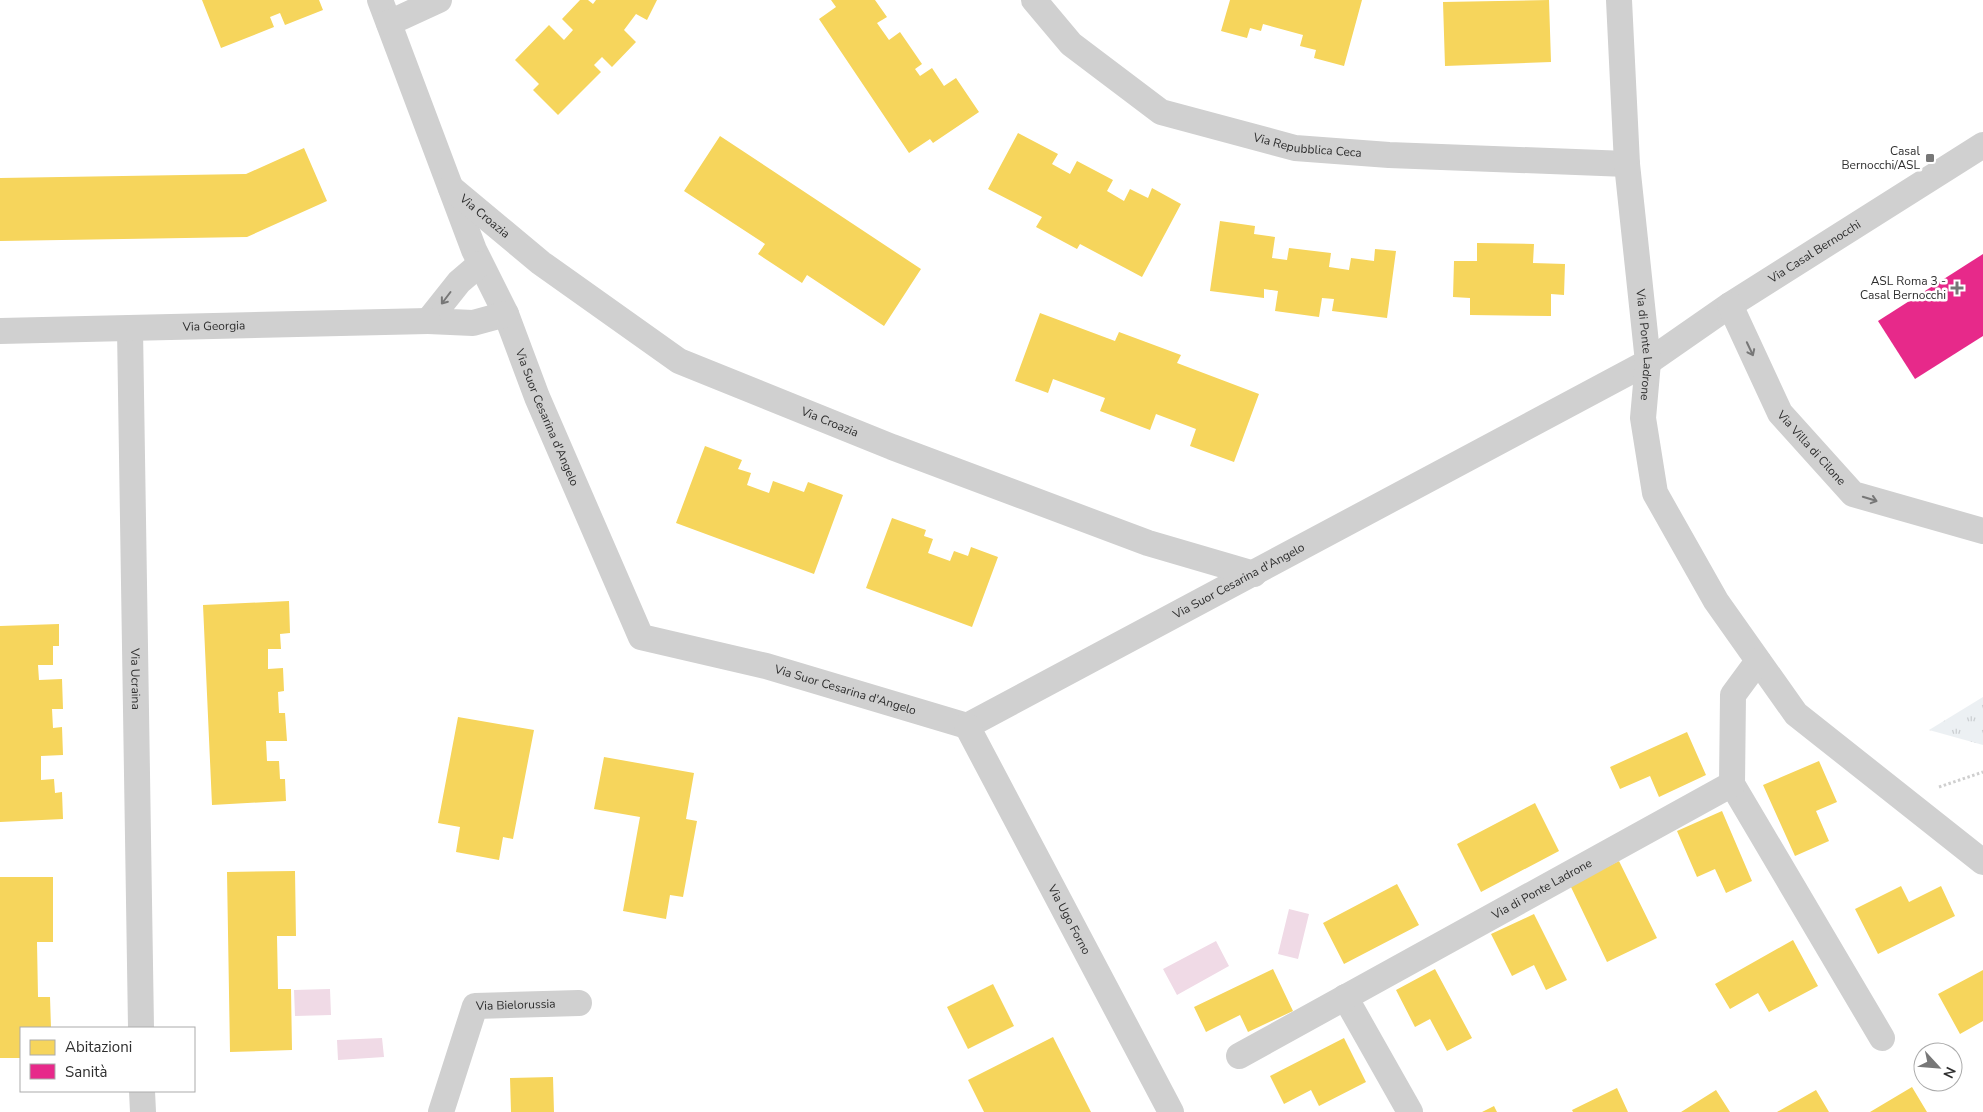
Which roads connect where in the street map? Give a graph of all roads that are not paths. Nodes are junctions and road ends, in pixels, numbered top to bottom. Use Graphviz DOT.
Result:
graph roads {
  1 [pos="439,0"];
  2 [pos="1034,0"];
  3 [pos="1619,0"];
  4 [pos="385,11"];
  5 [pos="1983,145"];
  6 [pos="1627,164"];
  7 [pos="448,186"];
  8 [pos="480,264"];
  9 [pos="1730,304"];
  10 [pos="506,314"];
  11 [pos="428,322"];
  12 [pos="130,329"];
  13 [pos="0,331"];
  14 [pos="1648,362"];
  15 [pos="1983,531"];
  16 [pos="1254,574"];
  17 [pos="1758,661"];
  18 [pos="966,726"];
  19 [pos="1732,784"];
  20 [pos="1983,862"];
  21 [pos="1345,997"];
  22 [pos="579,1003"];
  23 [pos="141,1027"];
  24 [pos="1882,1038"];
  25 [pos="1239,1056"];
  26 [pos="142,1092"];
  27 [pos="143,1112"];
  28 [pos="441,1112"];
  29 [pos="1171,1112"];
  30 [pos="1410,1112"];
  1 -- 4 [label="street"];
  2 -- 6 [label="street, Via Repubblica Ceca"];
  3 -- 6 [label="street, Via di Ponte Ladrone"];
  4 -- 7 [label="street, Via Suor Cesarina d'Angelo"];
  5 -- 9 [label="street, Via Casal Bernocchi"];
  6 -- 14 [label="street, Via di Ponte Ladrone"];
  7 -- 8 [label="street, Via Suor Cesarina d'Angelo"];
  7 -- 16 [label="street, Via Croazia"];
  8 -- 10 [label="street, Via Suor Cesarina d'Angelo"];
  8 -- 11 [label="street, one-way"];
  9 -- 14 [label="street, Via Casal Bernocchi"];
  9 -- 15 [label="street, Via Villa di Cilone, one-way"];
  10 -- 11 [label="street, Via Georgia"];
  10 -- 18 [label="street, Via Suor Cesarina d'Angelo"];
  11 -- 12 [label="street, Via Georgia"];
  12 -- 13 [label="street, Via Georgia"];
  12 -- 23 [label="street, Via Ucraina"];
  14 -- 16 [label="street, Via Suor Cesarina d'Angelo"];
  14 -- 17 [label="street, Via di Ponte Ladrone"];
  16 -- 18 [label="street, Via Suor Cesarina d'Angelo"];
  17 -- 19 [label="street"];
  17 -- 20 [label="street, Via di Ponte Ladrone"];
  18 -- 29 [label="street, Via Ugo Forno"];
  19 -- 21 [label="street, Via di Ponte Ladrone"];
  19 -- 24 [label="street"];
  21 -- 25 [label="street, Via di Ponte Ladrone"];
  21 -- 30 [label="street"];
  22 -- 28 [label="street, Via Bielorussia"];
  26 -- 27 [label="street"];
}
